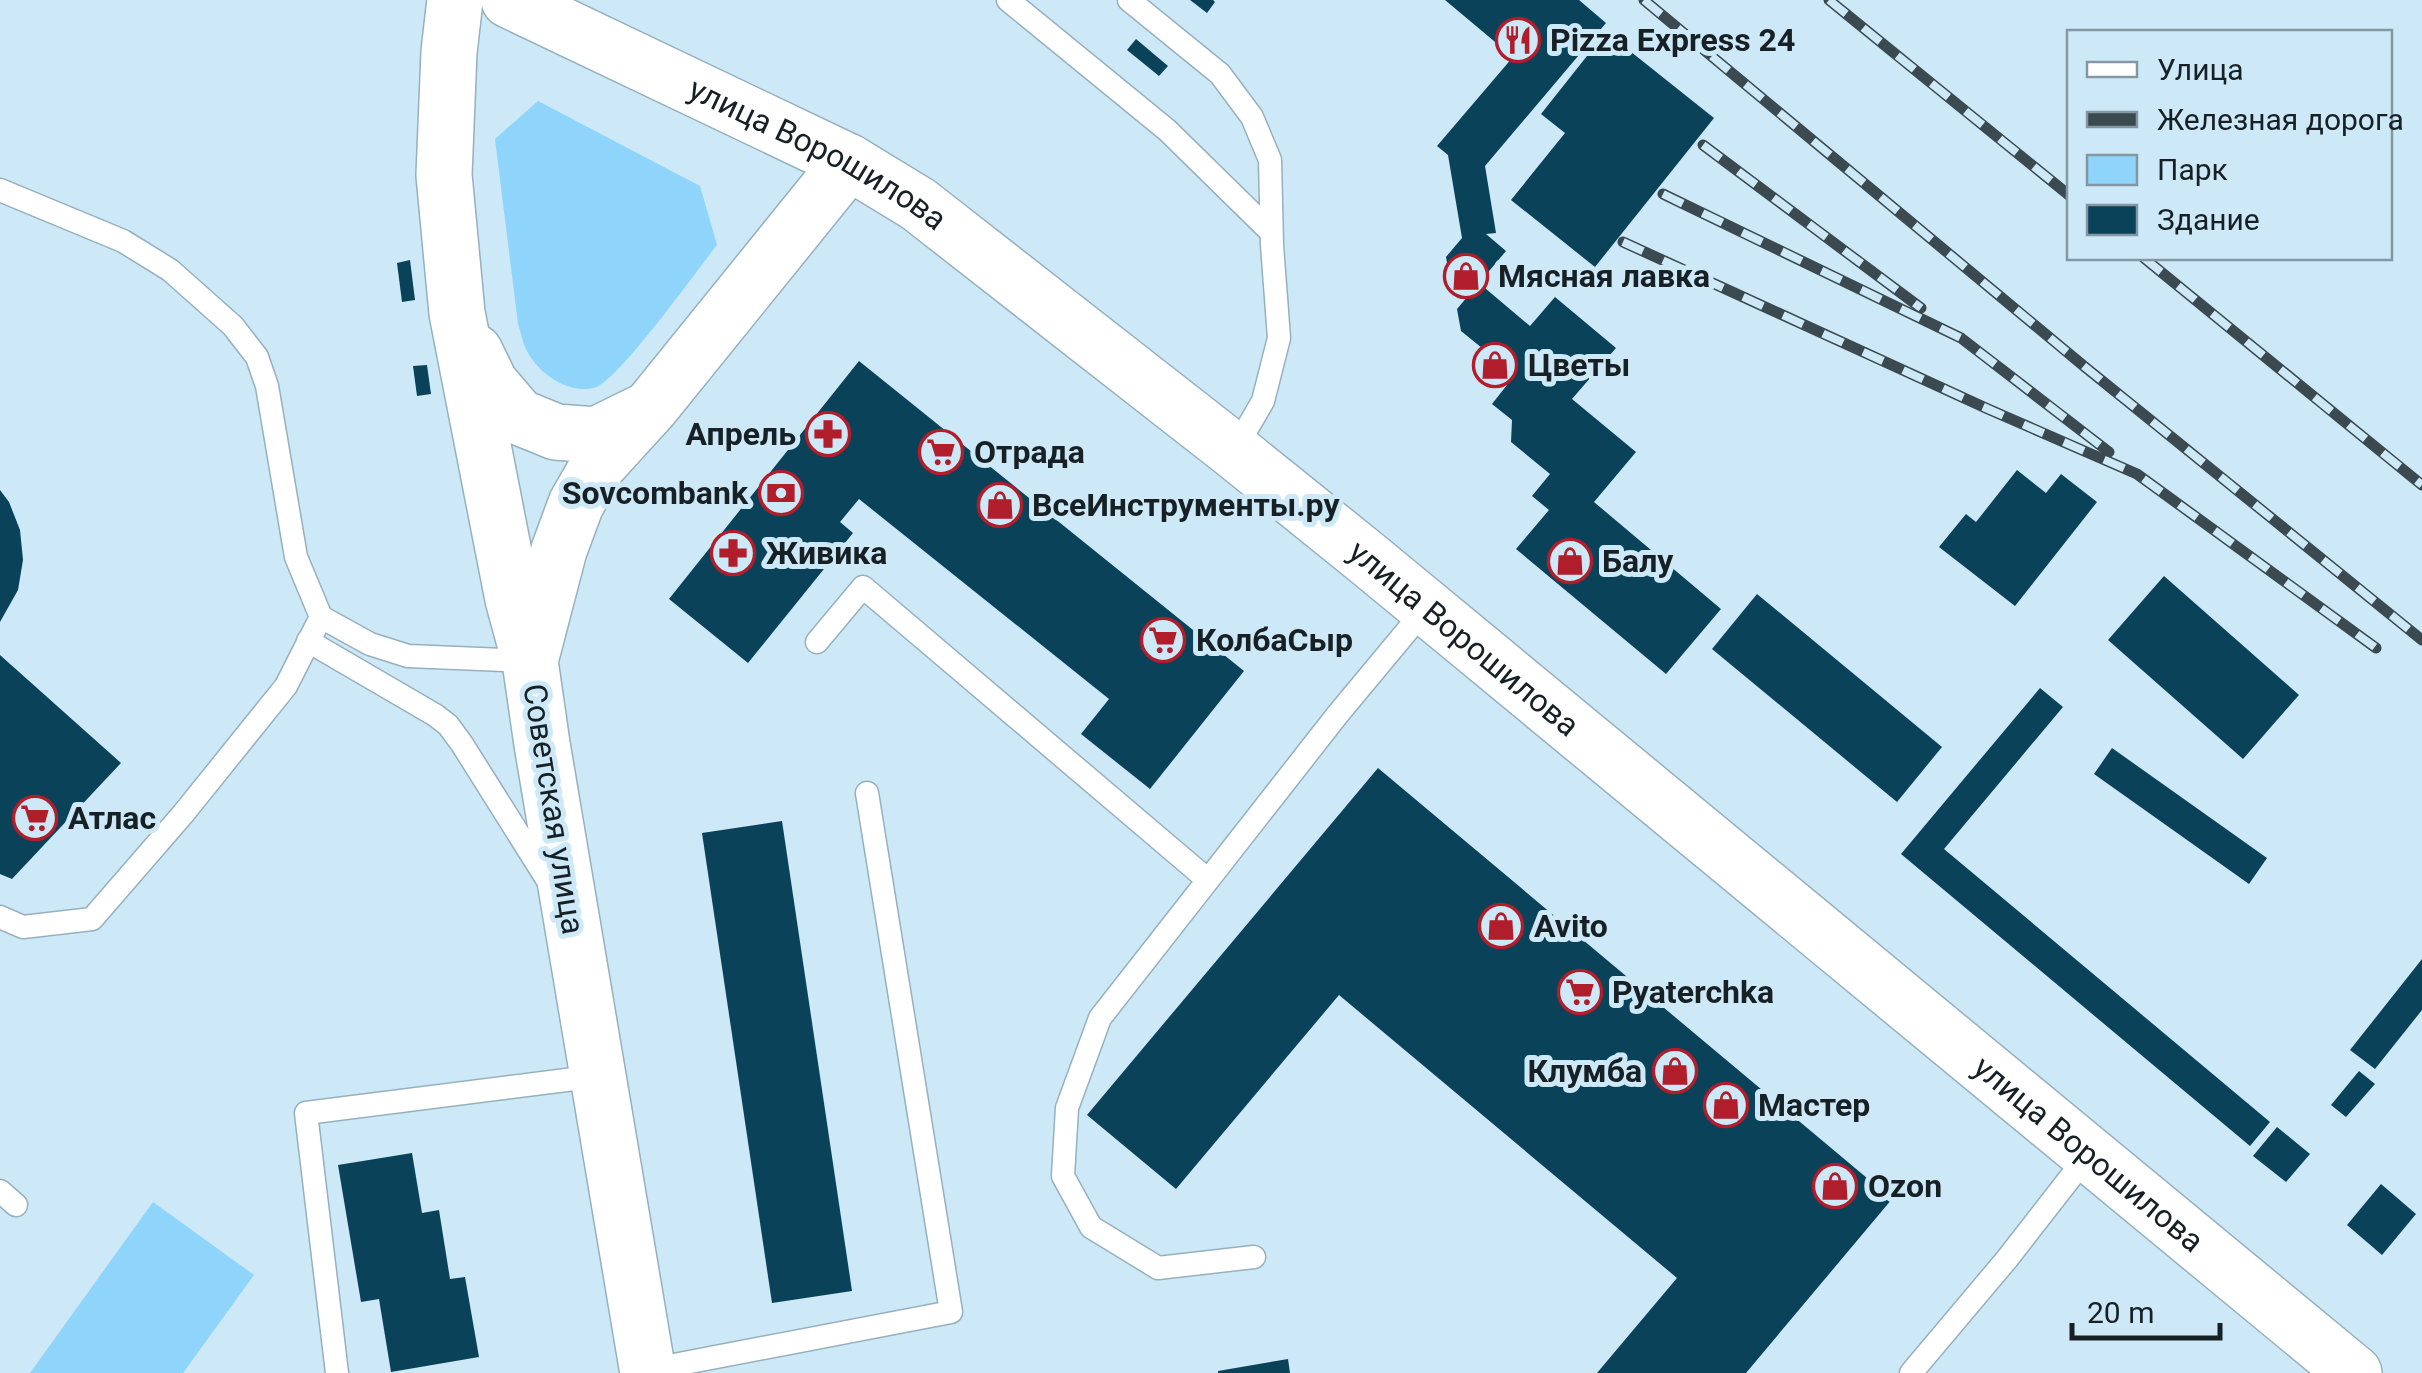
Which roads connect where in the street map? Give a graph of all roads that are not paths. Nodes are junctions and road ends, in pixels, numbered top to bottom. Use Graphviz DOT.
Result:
graph roads {
  1 [pos="455,0"];
  2 [pos="509,0"];
  3 [pos="1008,0"];
  4 [pos="1129,0"];
  5 [pos="849,162"];
  6 [pos="0,190"];
  7 [pos="1271,232"];
  8 [pos="457,313"];
  9 [pos="651,408"];
  10 [pos="1234,450"];
  11 [pos="1427,607"];
  12 [pos="320,617"];
  13 [pos="308,641"];
  14 [pos="817,642"];
  15 [pos="530,661"];
  16 [pos="867,792"];
  17 [pos="1208,880"];
  18 [pos="0,917"];
  19 [pos="571,918"];
  20 [pos="598,1076"];
  21 [pos="2088,1155"];
  22 [pos="1254,1257"];
  23 [pos="648,1372"];
  24 [pos="338,1373"];
  25 [pos="1911,1373"];
  26 [pos="2354,1373"];
  1 -- 8 [label="main road"];
  2 -- 5 [label="main road, улица Ворошилова"];
  3 -- 7 [label="lane"];
  4 -- 7 [label="lane"];
  5 -- 9 [label="main road, Советская улица"];
  5 -- 10 [label="main road, улица Ворошилова"];
  6 -- 12 [label="lane"];
  7 -- 10 [label="lane"];
  8 -- 9 [label="main road"];
  8 -- 15 [label="main road"];
  9 -- 15 [label="main road, Советская улица"];
  10 -- 11 [label="main road, улица Ворошилова"];
  11 -- 17 [label="lane"];
  11 -- 21 [label="main road, улица Ворошилова"];
  12 -- 13 [label="lane"];
  12 -- 15 [label="lane"];
  13 -- 18 [label="lane"];
  13 -- 19 [label="lane"];
  14 -- 17 [label="lane"];
  15 -- 19 [label="main road, Советская улица"];
  16 -- 23 [label="lane"];
  17 -- 22 [label="lane"];
  19 -- 20 [label="main road, Советская улица"];
  20 -- 23 [label="main road, Советская улица"];
  20 -- 24 [label="lane"];
  21 -- 25 [label="lane"];
  21 -- 26 [label="main road, улица Ворошилова"];
}
